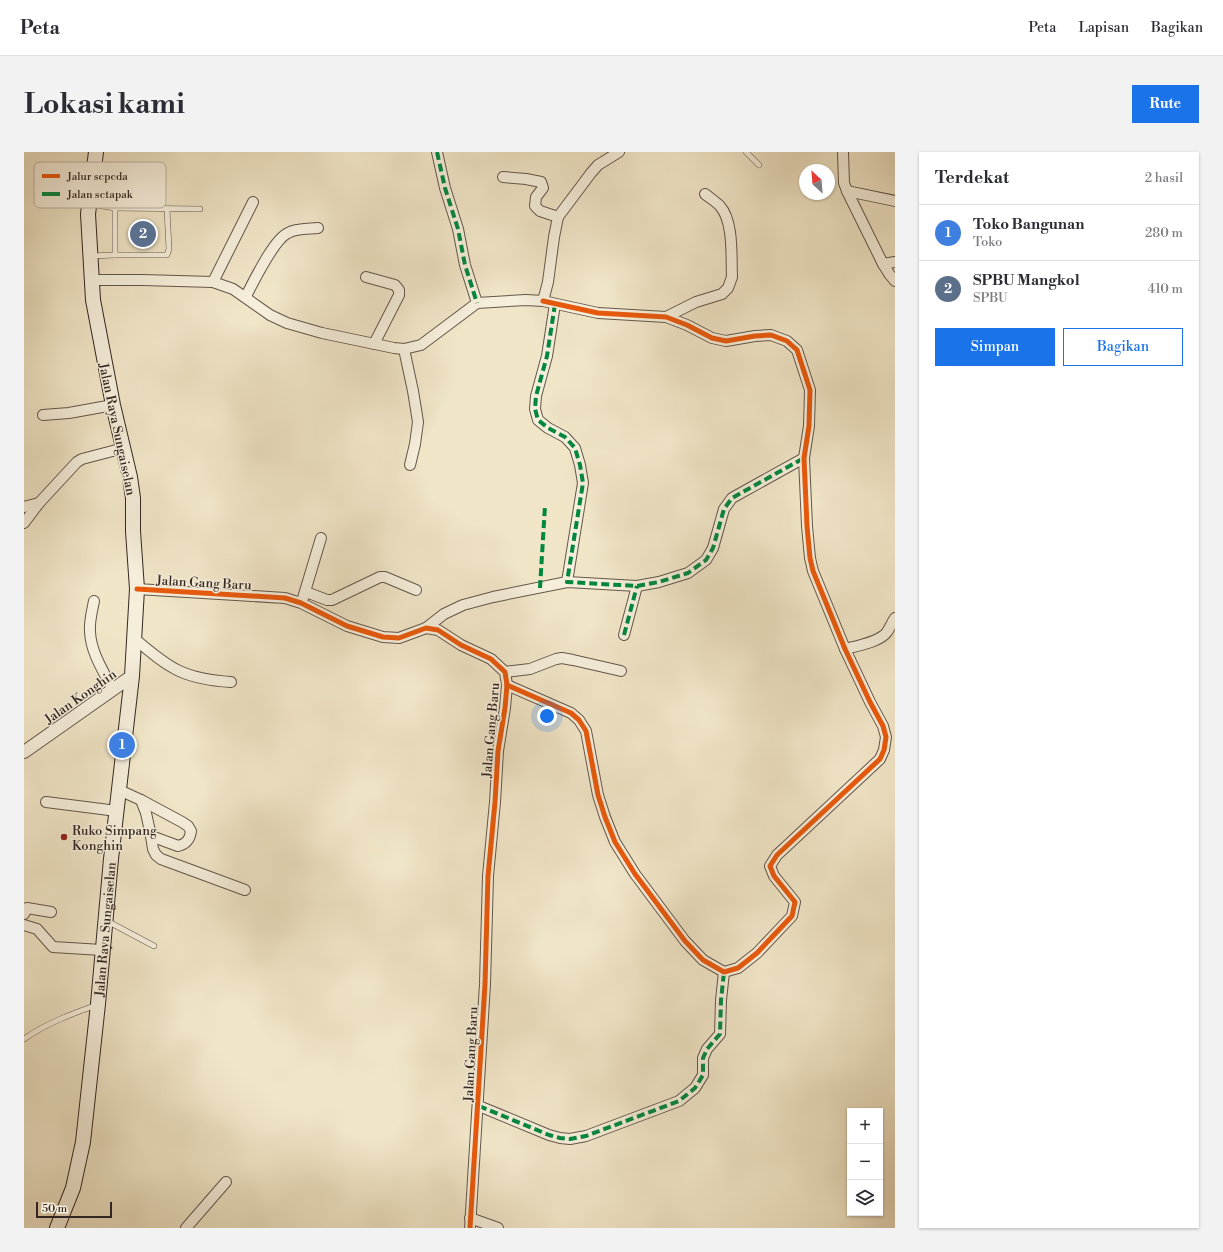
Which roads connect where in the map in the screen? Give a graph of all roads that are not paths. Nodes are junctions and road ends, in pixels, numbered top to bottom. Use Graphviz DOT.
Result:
graph roads {
  1 [pos="96,152"];
  2 [pos="437,152"];
  3 [pos="619,152"];
  4 [pos="746,152"];
  5 [pos="843,152"];
  6 [pos="95,162"];
  7 [pos="759,165"];
  8 [pos="503,177"];
  9 [pos="847,191"];
  10 [pos="705,194"];
  11 [pos="895,201"];
  12 [pos="253,202"];
  13 [pos="89,208"];
  14 [pos="115,208"];
  15 [pos="167,209"];
  16 [pos="200,209"];
  17 [pos="558,217"];
  18 [pos="318,228"];
  19 [pos="115,255"];
  20 [pos="90,256"];
  21 [pos="895,262"];
  22 [pos="883,264"];
  23 [pos="366,278"];
  24 [pos="91,280"];
  25 [pos="895,281"];
  26 [pos="213,282"];
  27 [pos="246,296"];
  28 [pos="543,301"];
  29 [pos="477,303"];
  30 [pos="555,304"];
  31 [pos="666,317"];
  32 [pos="374,344"];
  33 [pos="404,350"];
  34 [pos="113,405"];
  35 [pos="43,415"];
  36 [pos="124,448"];
  37 [pos="804,458"];
  38 [pos="410,465"];
  39 [pos="39,503"];
  40 [pos="24,507"];
  41 [pos="24,523"];
  42 [pos="321,538"];
  43 [pos="568,582"];
  44 [pos="637,586"];
  45 [pos="137,589"];
  46 [pos="416,590"];
  47 [pos="306,592"];
  48 [pos="94,601"];
  49 [pos="301,603"];
  50 [pos="895,618"];
  51 [pos="426,628"];
  52 [pos="624,635"];
  53 [pos="135,639"];
  54 [pos="845,649"];
  55 [pos="621,671"];
  56 [pos="505,672"];
  57 [pos="132,676"];
  58 [pos="231,682"];
  59 [pos="507,685"];
  60 [pos="113,690"];
  61 [pos="24,752"];
  62 [pos="119,790"];
  63 [pos="141,800"];
  64 [pos="46,802"];
  65 [pos="117,811"];
  66 [pos="152,836"];
  67 [pos="245,890"];
  68 [pos="51,912"];
  69 [pos="24,914"];
  70 [pos="105,920"];
  71 [pos="24,926"];
  72 [pos="154,946"];
  73 [pos="102,950"];
  74 [pos="724,972"];
  75 [pos="98,1004"];
  76 [pos="24,1039"];
  77 [pos="479,1106"];
  78 [pos="226,1182"];
  79 [pos="470,1223"];
  80 [pos="57,1228"];
  81 [pos="186,1228"];
  82 [pos="498,1228"];
  1 -- 6 [label="main road, Jalan Raya Sungaiselan"];
  2 -- 29 [label="street"];
  3 -- 17 [label="street"];
  4 -- 7 [label="lane"];
  5 -- 9 [label="street"];
  8 -- 17 [label="street"];
  9 -- 11 [label="street"];
  9 -- 22 [label="street"];
  10 -- 31 [label="street"];
  12 -- 26 [label="street"];
  13 -- 20 [label="main road, Jalan Raya Sungaiselan"];
  14 -- 15 [label="lane"];
  14 -- 19 [label="lane"];
  15 -- 16 [label="lane"];
  15 -- 19 [label="lane"];
  17 -- 28 [label="street"];
  18 -- 27 [label="street"];
  19 -- 20 [label="lane"];
  20 -- 24 [label="main road, Jalan Raya Sungaiselan"];
  21 -- 22 [label="street"];
  22 -- 25 [label="street"];
  23 -- 32 [label="street"];
  24 -- 26 [label="street"];
  24 -- 34 [label="main road, Jalan Raya Sungaiselan"];
  26 -- 27 [label="street"];
  27 -- 32 [label="street"];
  28 -- 29 [label="street"];
  28 -- 30 [label="street"];
  29 -- 33 [label="street"];
  30 -- 31 [label="street"];
  30 -- 43 [label="street"];
  31 -- 37 [label="street"];
  32 -- 33 [label="street"];
  33 -- 38 [label="street"];
  34 -- 35 [label="street"];
  34 -- 36 [label="main road, Jalan Raya Sungaiselan"];
  36 -- 39 [label="street"];
  36 -- 45 [label="main road, Jalan Raya Sungaiselan"];
  37 -- 44 [label="street"];
  37 -- 54 [label="street"];
  39 -- 40 [label="street"];
  39 -- 41 [label="street"];
  42 -- 47 [label="street"];
  43 -- 44 [label="street"];
  43 -- 51 [label="street"];
  44 -- 52 [label="street"];
  45 -- 49 [label="street, Jalan Gang Baru"];
  45 -- 53 [label="main road, Jalan Raya Sungaiselan"];
  46 -- 47 [label="street"];
  47 -- 49 [label="street"];
  48 -- 60 [label="street"];
  49 -- 51 [label="street, Jalan Gang Baru"];
  50 -- 54 [label="street"];
  51 -- 56 [label="street, Jalan Gang Baru"];
  53 -- 57 [label="main road, Jalan Raya Sungaiselan"];
  53 -- 58 [label="street"];
  54 -- 74 [label="street"];
  55 -- 56 [label="street"];
  56 -- 59 [label="street, Jalan Gang Baru"];
  57 -- 60 [label="street, Jalan Konghin"];
  57 -- 62 [label="main road, Jalan Raya Sungaiselan"];
  59 -- 74 [label="street"];
  59 -- 77 [label="street, Jalan Gang Baru"];
  60 -- 61 [label="street, Jalan Konghin"];
  62 -- 63 [label="street"];
  62 -- 65 [label="main road, Jalan Raya Sungaiselan"];
  63 -- 66 [label="street"];
  63 -- 66 [label="street"];
  64 -- 65 [label="street"];
  65 -- 70 [label="main road, Jalan Raya Sungaiselan"];
  66 -- 67 [label="street"];
  68 -- 69 [label="street"];
  70 -- 72 [label="lane"];
  70 -- 73 [label="main road, Jalan Raya Sungaiselan"];
  71 -- 73 [label="street"];
  73 -- 75 [label="main road, Jalan Raya Sungaiselan"];
  74 -- 77 [label="street"];
  75 -- 76 [label="lane"];
  75 -- 80 [label="main road, Jalan Raya Sungaiselan"];
  77 -- 79 [label="street, Jalan Gang Baru"];
  78 -- 81 [label="street"];
  79 -- 82 [label="street"];
}
